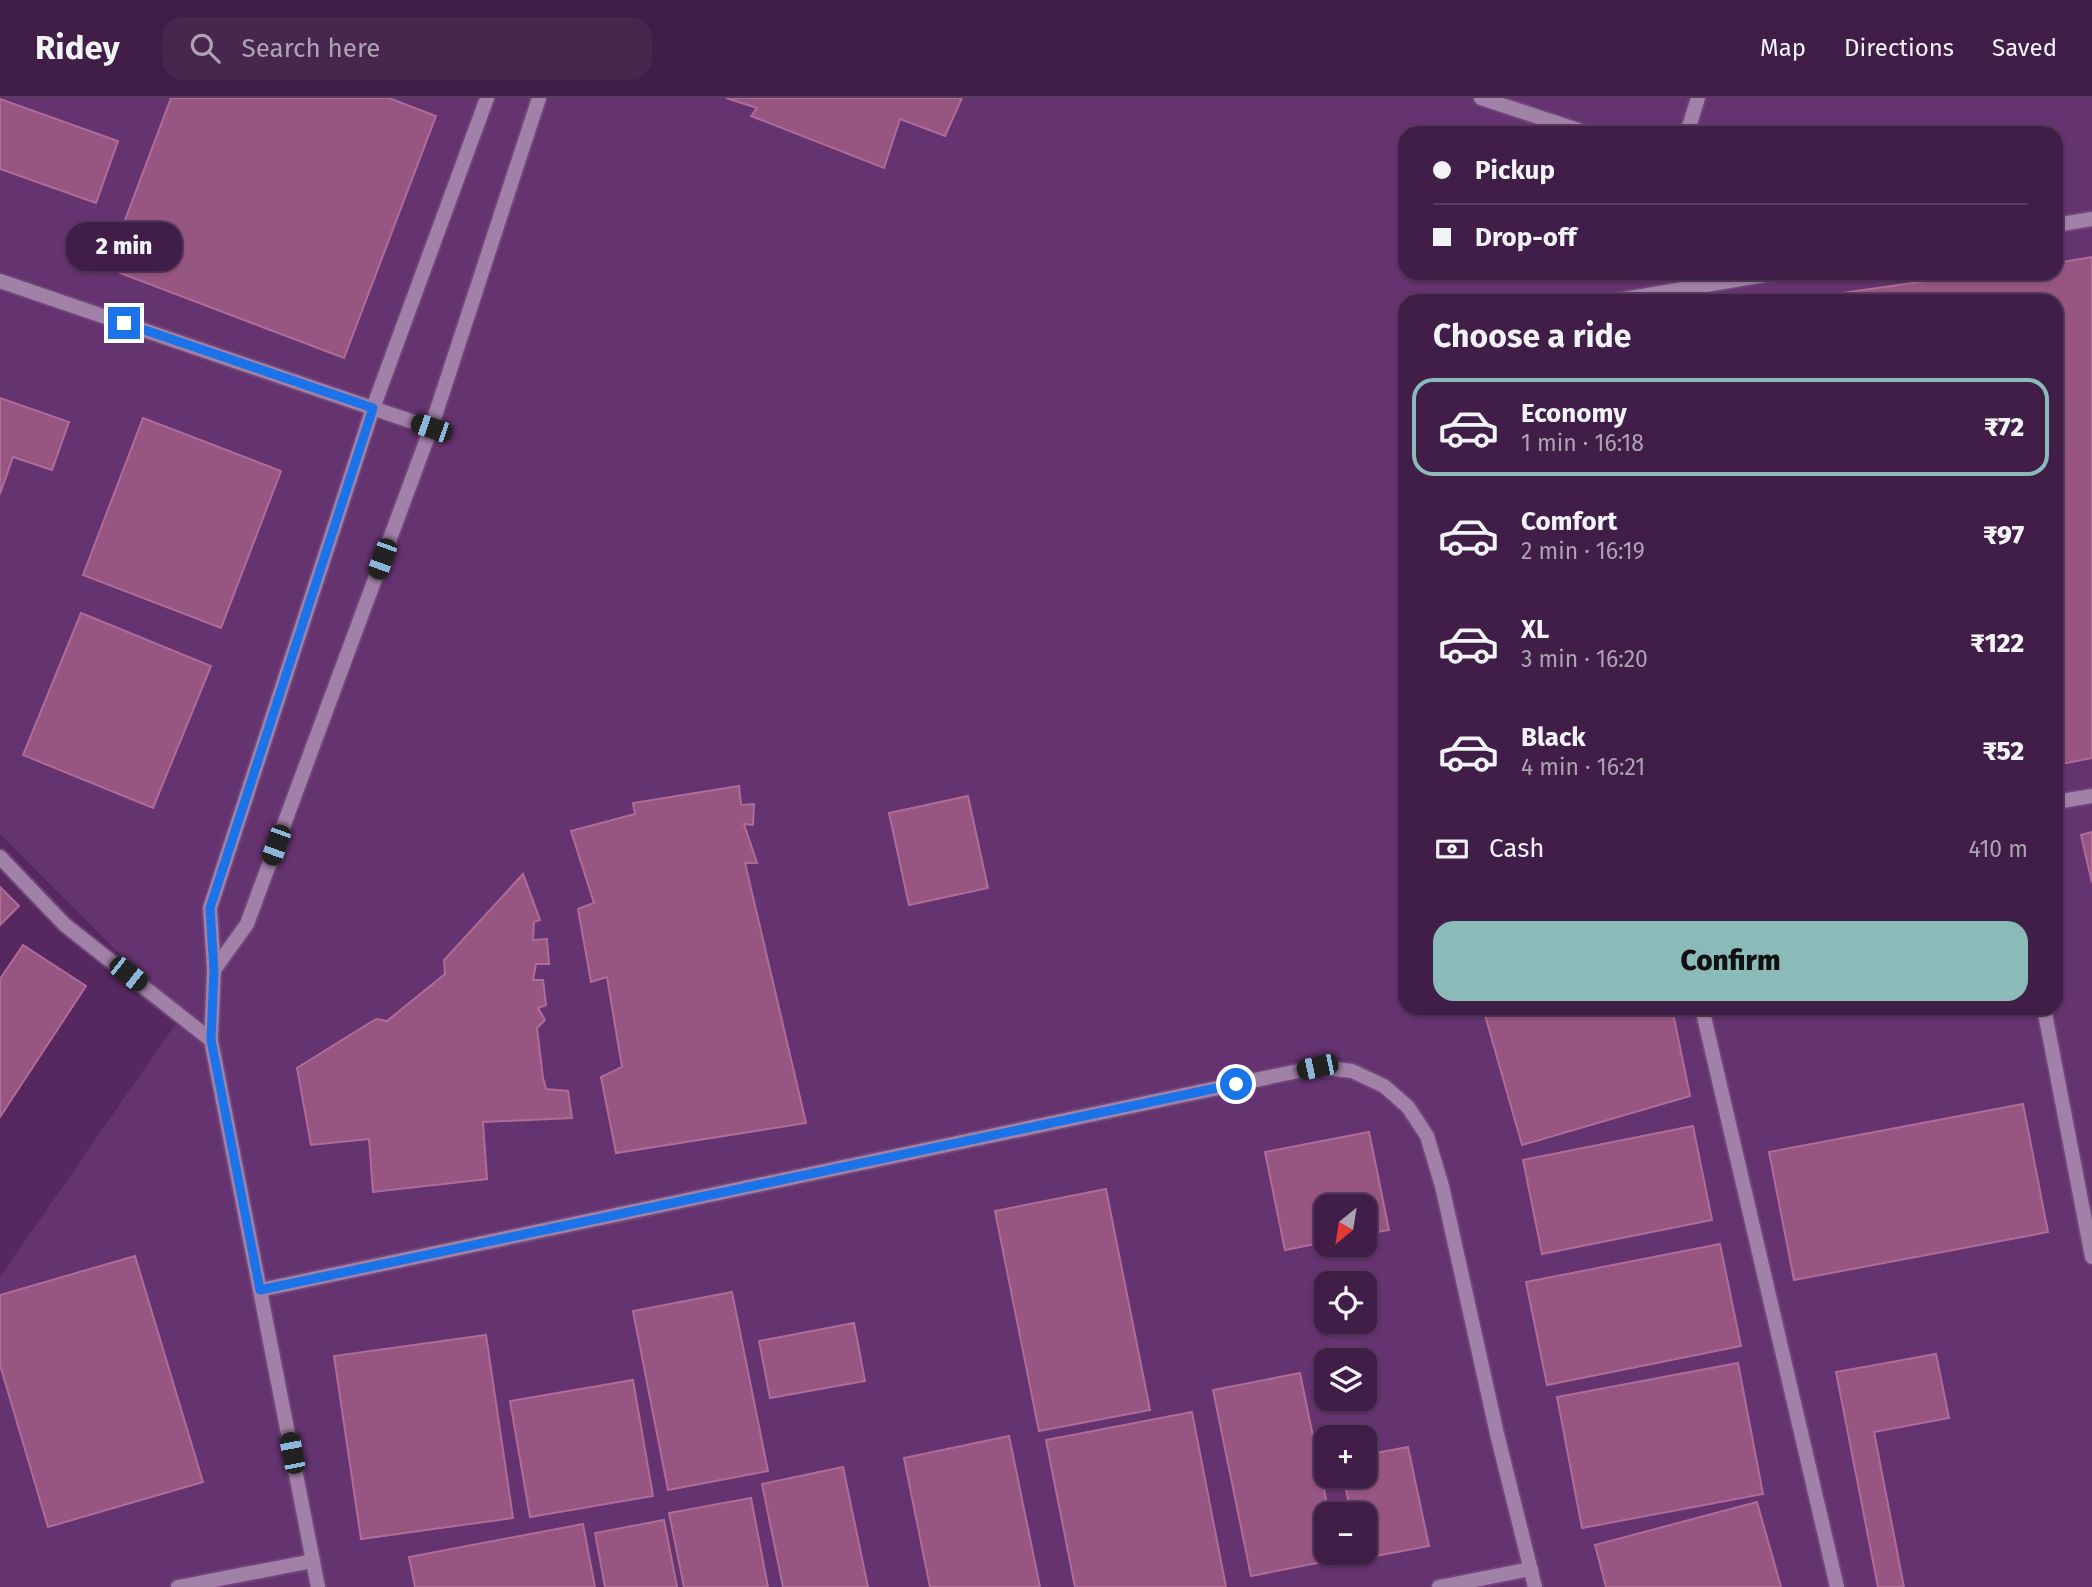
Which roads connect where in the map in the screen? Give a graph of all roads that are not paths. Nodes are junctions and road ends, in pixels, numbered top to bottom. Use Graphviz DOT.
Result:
graph roads {
  1 [pos="487,98"];
  2 [pos="539,98"];
  3 [pos="1481,98"];
  4 [pos="1698,98"];
  5 [pos="1566,126"];
  6 [pos="1688,126"];
  7 [pos="2092,219"];
  8 [pos="2063,224"];
  9 [pos="1735,280"];
  10 [pos="0,281"];
  11 [pos="1654,294"];
  12 [pos="373,408"];
  13 [pos="431,428"];
  14 [pos="2092,796"];
  15 [pos="2063,801"];
  16 [pos="0,858"];
  17 [pos="214,970"];
  18 [pos="1704,1015"];
  19 [pos="2045,1015"];
  20 [pos="211,1040"];
  21 [pos="2092,1257"];
  22 [pos="260,1290"];
  23 [pos="313,1561"];
  24 [pos="1531,1569"];
  25 [pos="178,1587"];
  26 [pos="318,1587"];
  27 [pos="1439,1587"];
  28 [pos="1535,1587"];
  29 [pos="1837,1587"];
  1 -- 12 [label="street"];
  2 -- 13 [label="street"];
  3 -- 5 [label="street"];
  4 -- 6 [label="street"];
  7 -- 8 [label="street"];
  9 -- 11 [label="street"];
  10 -- 12 [label="street"];
  12 -- 13 [label="street"];
  12 -- 17 [label="street"];
  13 -- 17 [label="street"];
  14 -- 15 [label="street"];
  16 -- 20 [label="street"];
  17 -- 20 [label="street"];
  18 -- 29 [label="street"];
  19 -- 21 [label="street"];
  20 -- 22 [label="street"];
  22 -- 23 [label="street"];
  22 -- 24 [label="street"];
  23 -- 25 [label="street"];
  23 -- 26 [label="street"];
  24 -- 27 [label="street"];
  24 -- 28 [label="street"];
}
